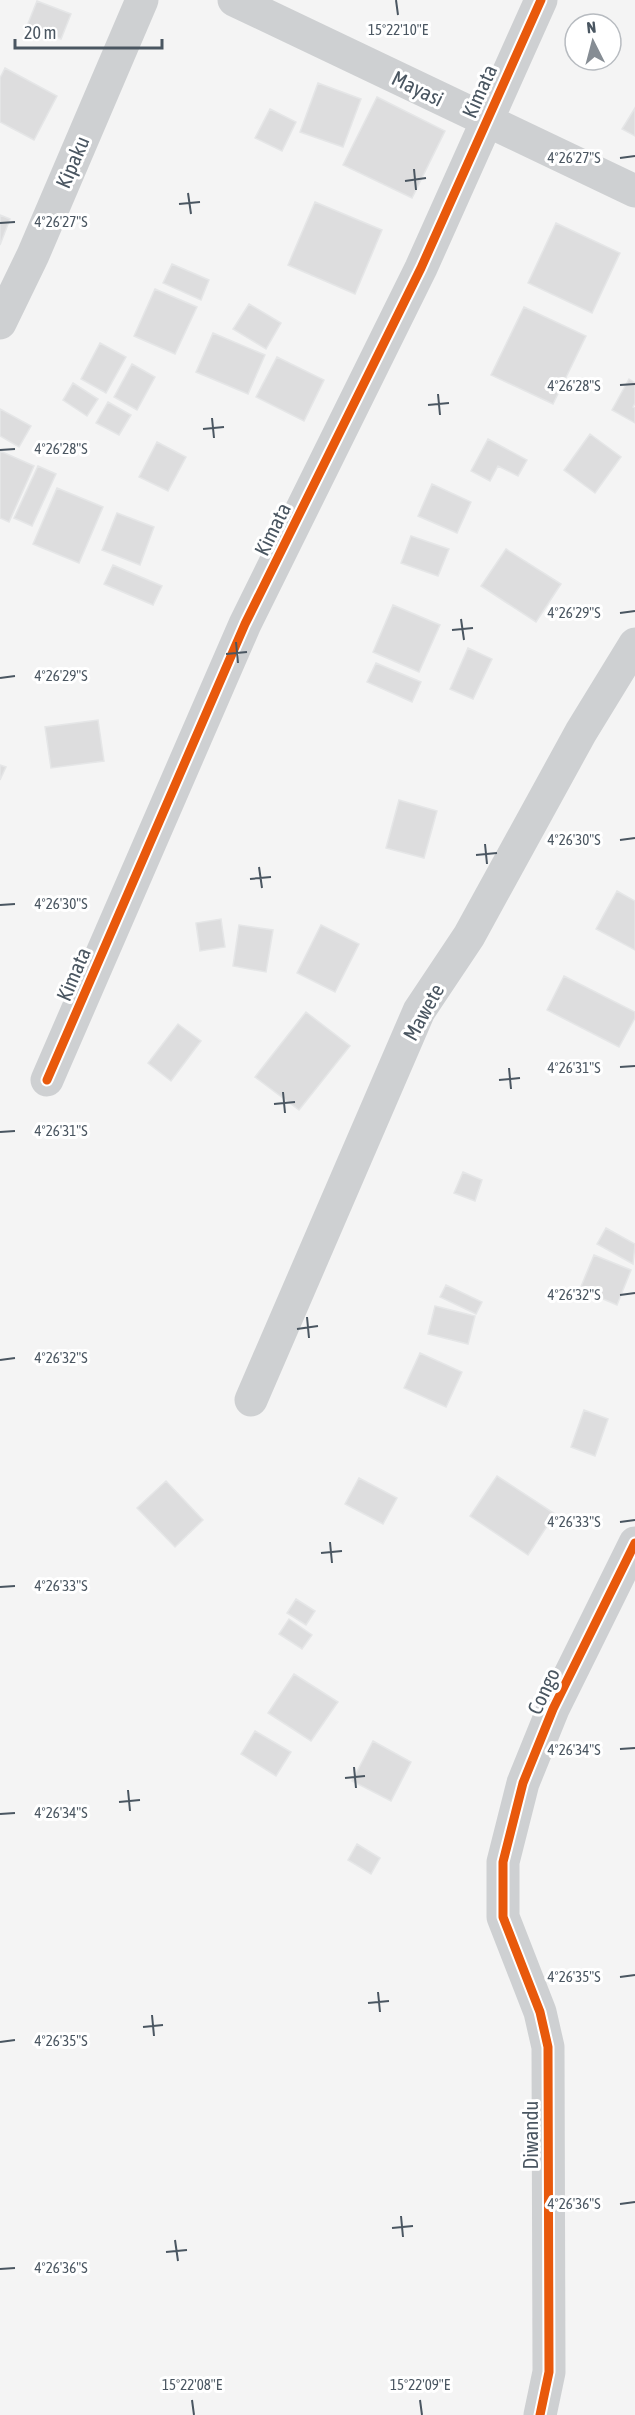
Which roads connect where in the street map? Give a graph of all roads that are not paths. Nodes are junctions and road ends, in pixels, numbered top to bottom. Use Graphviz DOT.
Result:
graph roads {
  1 [pos="142,0"];
  2 [pos="234,0"];
  3 [pos="541,0"];
  4 [pos="486,120"];
  5 [pos="635,192"];
  6 [pos="0,322"];
  7 [pos="635,644"];
  8 [pos="47,1080"];
  9 [pos="251,1400"];
  10 [pos="635,1543"];
  11 [pos="503,1862"];
  12 [pos="540,2415"];
  1 -- 6 [label="street, Kipaku"];
  2 -- 4 [label="street, Mayasi"];
  3 -- 4 [label="street, Kimata"];
  4 -- 5 [label="street, Mayasi"];
  4 -- 8 [label="street, Kimata"];
  7 -- 9 [label="street, Mawete"];
  10 -- 11 [label="street, Congo"];
  11 -- 12 [label="street, Diwandu"];
}
